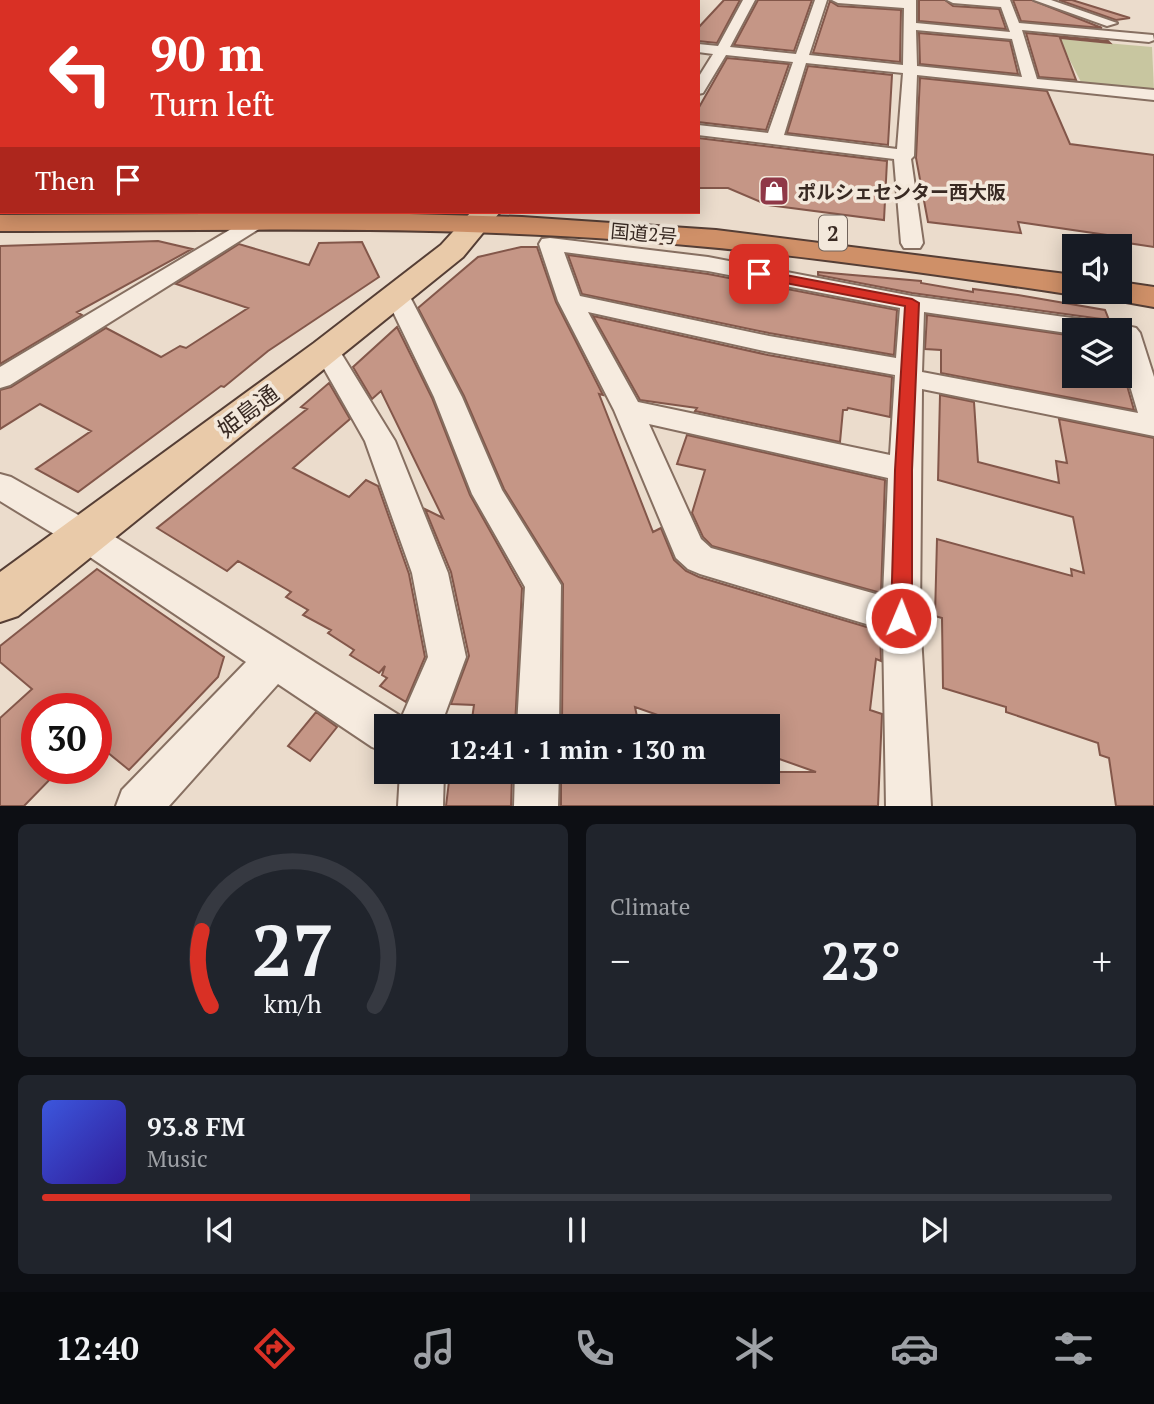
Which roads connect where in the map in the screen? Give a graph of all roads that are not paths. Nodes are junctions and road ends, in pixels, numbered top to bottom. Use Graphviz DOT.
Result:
graph roads {
  1 [pos="749,0"];
  2 [pos="821,0"];
  3 [pos="838,0"];
  4 [pos="953,0"];
  5 [pos="1040,0"];
  6 [pos="1082,0"];
  7 [pos="1005,2"];
  8 [pos="913,7"];
  9 [pos="1114,11"];
  10 [pos="1011,24"];
  11 [pos="909,26"];
  12 [pos="1151,40"];
  13 [pos="700,48"];
  14 [pos="723,50"];
  15 [pos="802,57"];
  16 [pos="910,68"];
  17 [pos="1030,81"];
  18 [pos="700,87"];
  19 [pos="1154,95"];
  20 [pos="700,130"];
  21 [pos="774,139"];
  22 [pos="902,155"];
  23 [pos="617,214"];
  24 [pos="481,218"];
  25 [pos="0,223"];
  26 [pos="255,223"];
  27 [pos="912,243"];
  28 [pos="1062,265"];
  29 [pos="1132,277"];
  30 [pos="1154,281"];
  31 [pos="1062,283"];
  32 [pos="1132,294"];
  33 [pos="397,295"];
  34 [pos="1154,297"];
  35 [pos="570,301"];
  36 [pos="912,303"];
  37 [pos="1062,324"];
  38 [pos="1132,334"];
  39 [pos="1154,338"];
  40 [pos="327,351"];
  41 [pos="1132,366"];
  42 [pos="910,374"];
  43 [pos="0,379"];
  44 [pos="628,410"];
  45 [pos="1154,420"];
  46 [pos="1154,426"];
  47 [pos="904,470"];
  48 [pos="0,486"];
  49 [pos="84,535"];
  50 [pos="0,600"];
  51 [pos="901,618"];
  52 [pos="274,660"];
  53 [pos="424,714"];
  54 [pos="538,714"];
  55 [pos="374,724"];
  56 [pos="421,784"];
  57 [pos="537,784"];
  58 [pos="138,806"];
  59 [pos="420,806"];
  60 [pos="536,806"];
  61 [pos="909,806"];
  1 -- 14 [label="street"];
  2 -- 15 [label="street"];
  3 -- 8 [label="street"];
  4 -- 7 [label="street"];
  5 -- 12 [label="street"];
  6 -- 9 [label="street"];
  7 -- 10 [label="street"];
  8 -- 11 [label="street"];
  10 -- 11 [label="street"];
  10 -- 12 [label="street"];
  10 -- 17 [label="street"];
  11 -- 16 [label="street"];
  13 -- 14 [label="street"];
  14 -- 15 [label="street"];
  14 -- 18 [label="street"];
  15 -- 16 [label="street"];
  15 -- 21 [label="street"];
  16 -- 17 [label="street"];
  16 -- 22 [label="street"];
  17 -- 19 [label="street"];
  20 -- 21 [label="street"];
  21 -- 22 [label="street"];
  22 -- 27 [label="street"];
  23 -- 27 [label="highway, 国道2号 / 2"];
  24 -- 26 [label="highway, 国道2号 / 2"];
  24 -- 31 [label="highway, 国道2号 / 2"];
  24 -- 33 [label="main road, 姫島通"];
  25 -- 26 [label="highway, 国道2号 / 2"];
  26 -- 43 [label="street"];
  27 -- 28 [label="highway, 国道2号 / 2"];
  29 -- 30 [label="highway"];
  32 -- 34 [label="highway"];
  33 -- 40 [label="main road, 姫島通"];
  33 -- 54 [label="street"];
  35 -- 36 [label="street"];
  35 -- 42 [label="street"];
  35 -- 44 [label="street"];
  36 -- 37 [label="street"];
  36 -- 42 [label="street"];
  38 -- 39 [label="street"];
  40 -- 49 [label="main road, 姫島通"];
  40 -- 53 [label="street"];
  41 -- 45 [label="street"];
  42 -- 46 [label="street"];
  42 -- 47 [label="street"];
  44 -- 47 [label="street"];
  44 -- 51 [label="street"];
  47 -- 51 [label="street"];
  48 -- 49 [label="street"];
  49 -- 50 [label="main road, 姫島通"];
  49 -- 52 [label="street"];
  51 -- 61 [label="street"];
  52 -- 55 [label="street"];
  52 -- 58 [label="street"];
  56 -- 59 [label="street"];
  57 -- 60 [label="street"];
}
